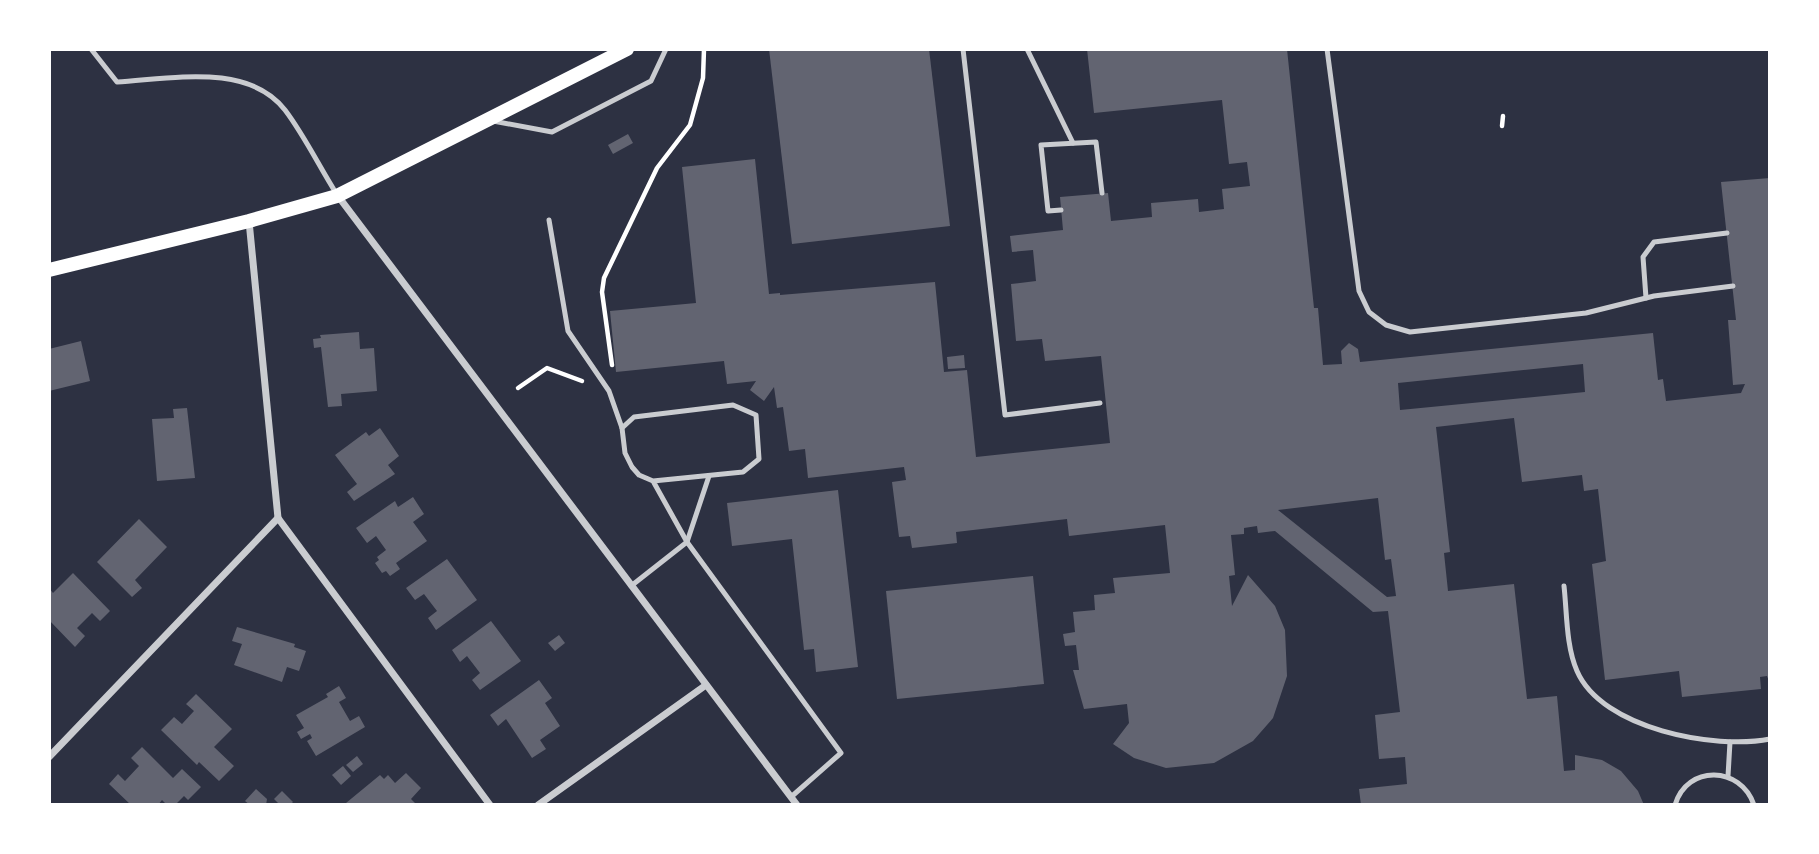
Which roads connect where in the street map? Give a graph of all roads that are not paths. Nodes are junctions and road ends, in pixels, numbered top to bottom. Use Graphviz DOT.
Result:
graph roads {
  1 [pos="91,49"];
  2 [pos="628,49"];
  3 [pos="666,49"];
  4 [pos="963,49"];
  5 [pos="1027,49"];
  6 [pos="1327,49"];
  7 [pos="488,120"];
  8 [pos="1073,143"];
  9 [pos="1102,193"];
  10 [pos="337,196"];
  11 [pos="1061,210"];
  12 [pos="549,220"];
  13 [pos="249,221"];
  14 [pos="1727,233"];
  15 [pos="49,270"];
  16 [pos="1734,286"];
  17 [pos="1646,298"];
  18 [pos="1100,404"];
  19 [pos="622,428"];
  20 [pos="709,476"];
  21 [pos="653,481"];
  22 [pos="278,518"];
  23 [pos="687,541"];
  24 [pos="631,586"];
  25 [pos="1564,586"];
  26 [pos="706,685"];
  27 [pos="1770,739"];
  28 [pos="1730,743"];
  29 [pos="49,757"];
  30 [pos="1728,776"];
  31 [pos="791,797"];
  32 [pos="491,805"];
  33 [pos="538,805"];
  34 [pos="797,805"];
  35 [pos="1675,805"];
  36 [pos="1754,805"];
  1 -- 10 [label="lane"];
  2 -- 7 [label="main road"];
  3 -- 7 [label="lane"];
  4 -- 18 [label="lane"];
  5 -- 8 [label="lane"];
  6 -- 17 [label="lane"];
  7 -- 10 [label="main road"];
  8 -- 9 [label="lane"];
  8 -- 11 [label="lane"];
  10 -- 13 [label="main road"];
  10 -- 24 [label="street"];
  12 -- 19 [label="lane"];
  13 -- 15 [label="main road"];
  13 -- 22 [label="street"];
  14 -- 17 [label="lane"];
  16 -- 17 [label="lane"];
  19 -- 20 [label="lane"];
  19 -- 21 [label="lane"];
  20 -- 21 [label="lane"];
  20 -- 23 [label="lane"];
  21 -- 23 [label="lane"];
  22 -- 29 [label="street"];
  22 -- 32 [label="street"];
  23 -- 24 [label="lane"];
  23 -- 31 [label="lane"];
  24 -- 26 [label="street"];
  25 -- 28 [label="lane"];
  26 -- 31 [label="street"];
  26 -- 33 [label="street"];
  27 -- 28 [label="lane"];
  28 -- 30 [label="lane"];
  30 -- 35 [label="lane"];
  30 -- 36 [label="lane"];
  31 -- 34 [label="street"];
}
